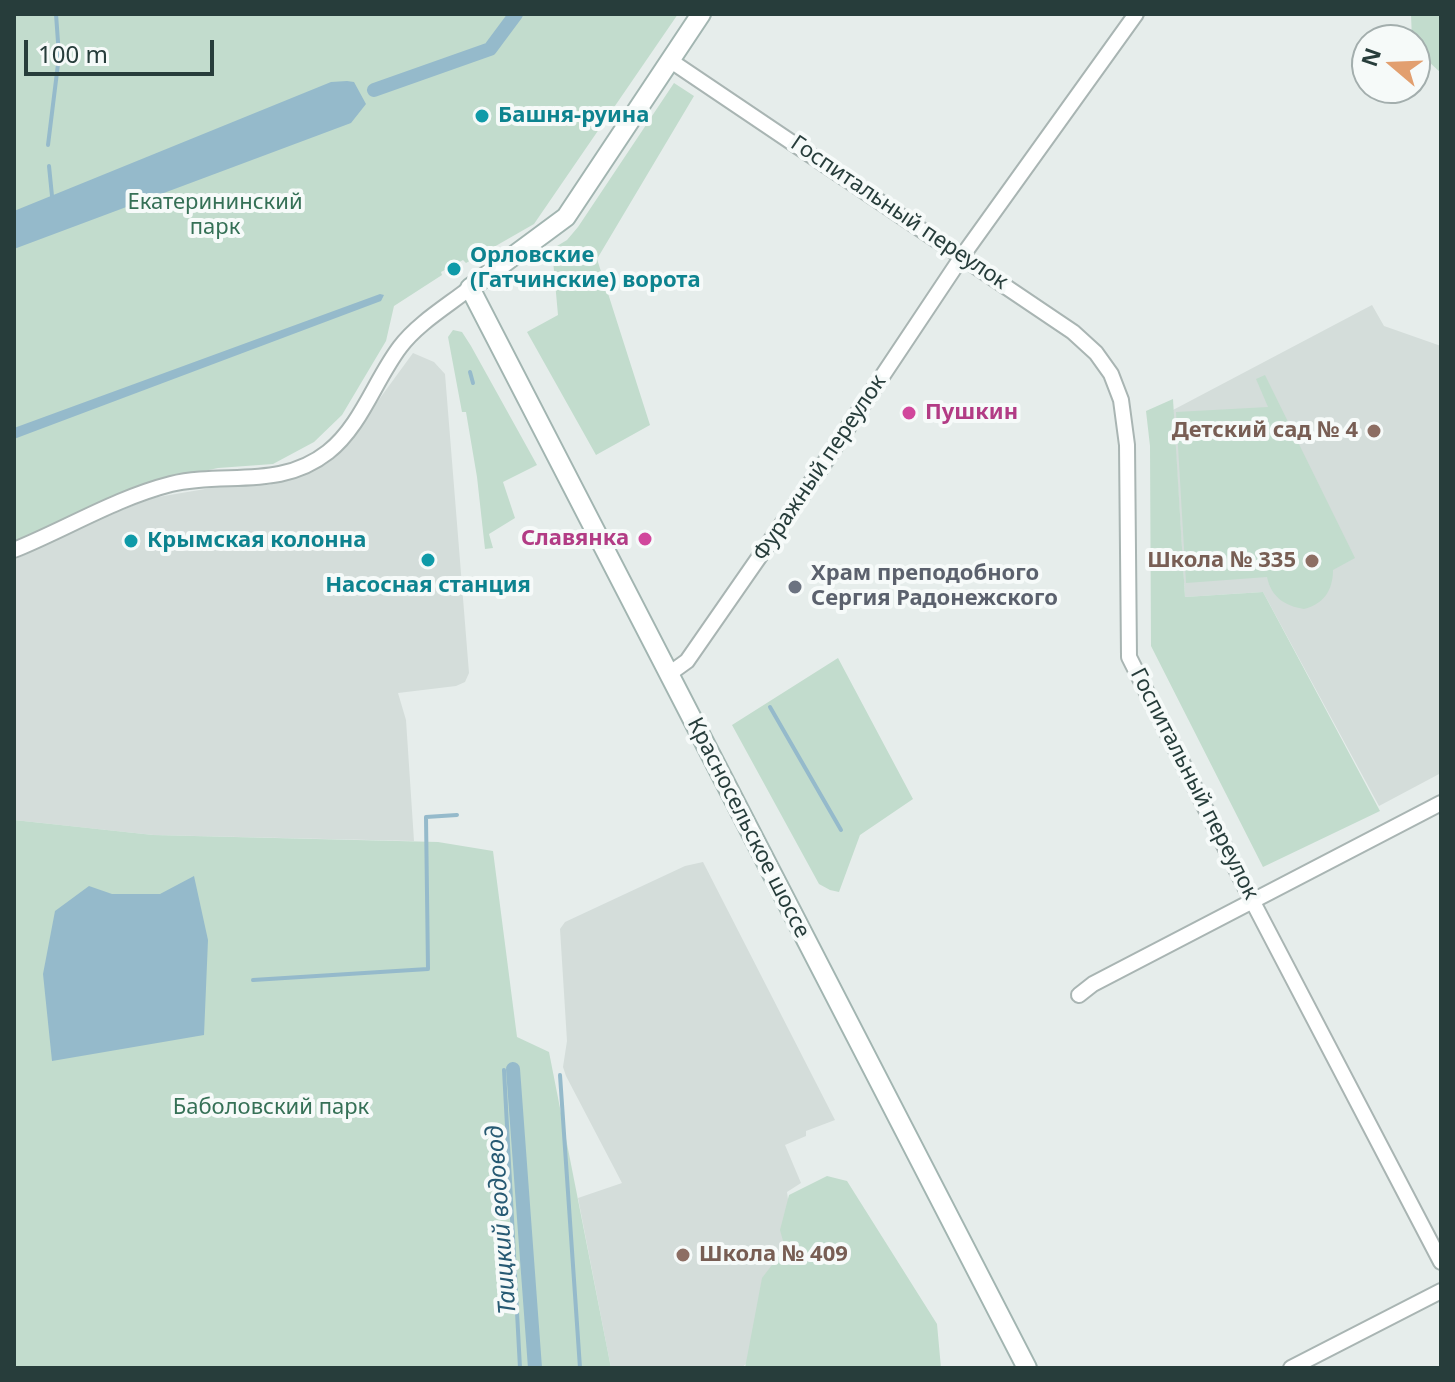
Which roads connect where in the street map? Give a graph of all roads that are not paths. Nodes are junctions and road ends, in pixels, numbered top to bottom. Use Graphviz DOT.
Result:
graph roads {
  1 [pos="701,14"];
  2 [pos="1136,14"];
  3 [pos="671,61"];
  4 [pos="963,255"];
  5 [pos="470,288"];
  6 [pos="14,550"];
  7 [pos="669,674"];
  8 [pos="1441,803"];
  9 [pos="1253,901"];
  10 [pos="1079,995"];
  11 [pos="1436,1241"];
  12 [pos="1441,1262"];
  13 [pos="1441,1291"];
  14 [pos="1027,1368"];
  15 [pos="1291,1368"];
  1 -- 3 [label="main road"];
  2 -- 4 [label="street, Фуражный переулок"];
  3 -- 4 [label="street, Госпитальный переулок"];
  3 -- 5 [label="main road"];
  4 -- 7 [label="street, Фуражный переулок"];
  4 -- 9 [label="street, Госпитальный переулок"];
  5 -- 6 [label="street"];
  5 -- 7 [label="main road, Красносельское шоссе"];
  7 -- 14 [label="main road, Красносельское шоссе"];
  8 -- 9 [label="street"];
  9 -- 10 [label="street"];
  9 -- 11 [label="street, Госпитальный переулок"];
  11 -- 12 [label="street, Госпитальный переулок"];
  13 -- 15 [label="street"];
}
